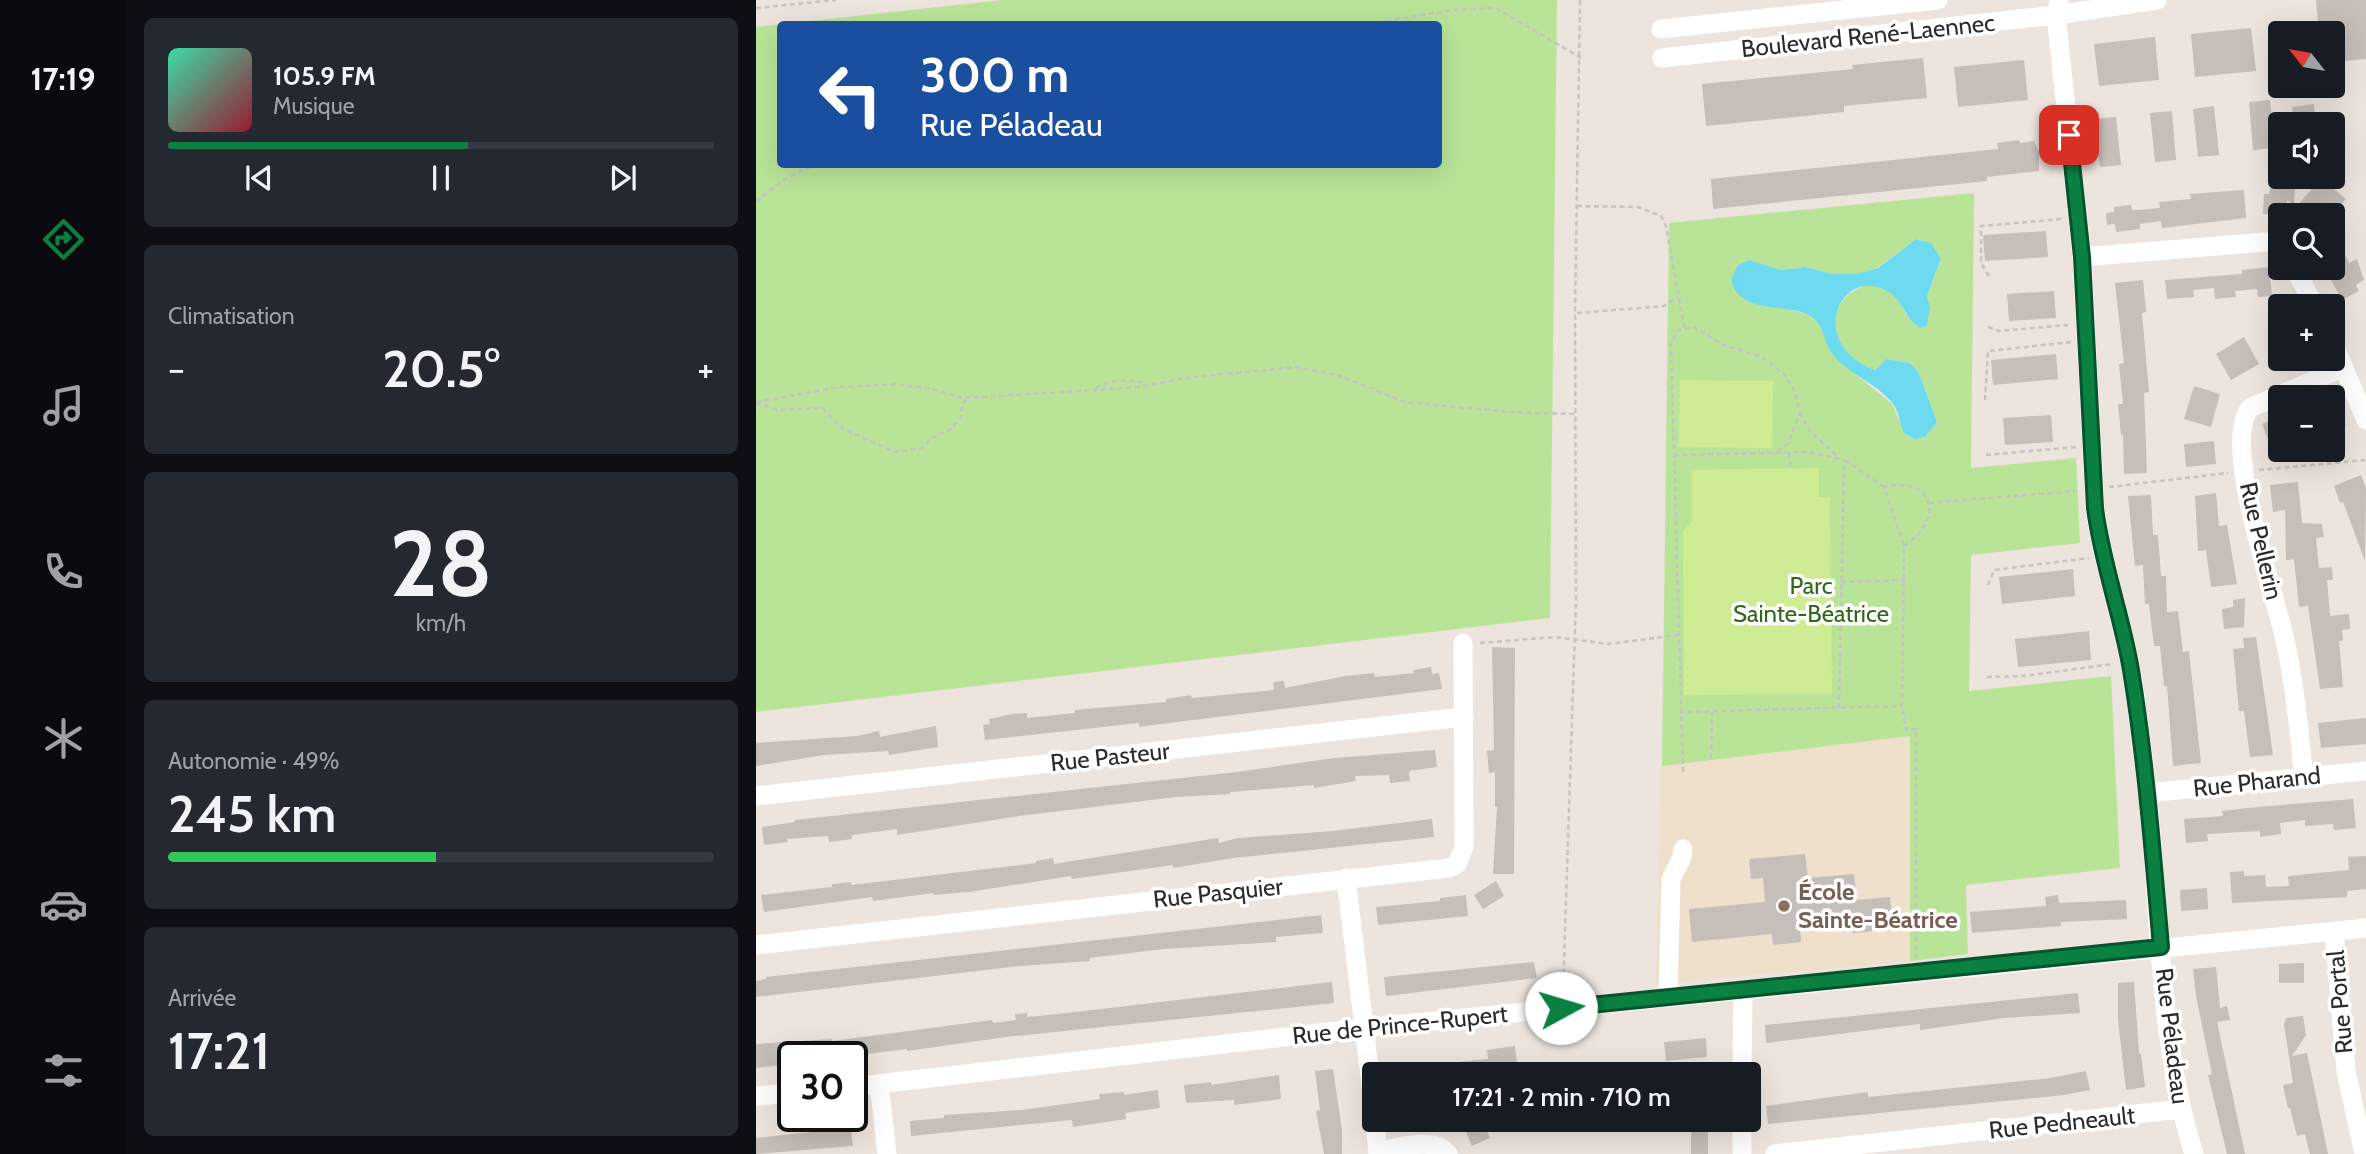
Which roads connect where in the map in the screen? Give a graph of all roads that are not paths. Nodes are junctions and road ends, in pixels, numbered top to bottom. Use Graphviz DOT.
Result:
graph roads {
  1 [pos="1938,0"];
  2 [pos="2157,0"];
  3 [pos="2058,8"];
  4 [pos="1661,29"];
  5 [pos="1662,58"];
  6 [pos="2268,242"];
  7 [pos="2082,257"];
  8 [pos="2345,369"];
  9 [pos="2335,371"];
  10 [pos="2366,420"];
  11 [pos="1463,643"];
  12 [pos="1464,718"];
  13 [pos="2366,771"];
  14 [pos="2304,778"];
  15 [pos="2147,793"];
  16 [pos="756,796"];
  17 [pos="1683,849"];
  18 [pos="1346,878"];
  19 [pos="2366,928"];
  20 [pos="2334,931"];
  21 [pos="756,945"];
  22 [pos="2161,947"];
  23 [pos="1742,990"];
  24 [pos="1668,998"];
  25 [pos="1363,1028"];
  26 [pos="1368,1062"];
  27 [pos="1742,1062"];
  28 [pos="878,1084"];
  29 [pos="868,1085"];
  30 [pos="2357,1091"];
  31 [pos="777,1094"];
  32 [pos="756,1096"];
  33 [pos="2181,1110"];
  34 [pos="1376,1132"];
  35 [pos="1742,1132"];
  36 [pos="1378,1152"];
  37 [pos="887,1154"];
  38 [pos="1448,1154"];
  39 [pos="1742,1154"];
  40 [pos="1775,1154"];
  41 [pos="2194,1154"];
  42 [pos="2364,1154"];
  1 -- 4 [label="street, Boulevard René-Laennec"];
  2 -- 3 [label="street, Boulevard René-Laennec"];
  3 -- 5 [label="street, Boulevard René-Laennec"];
  3 -- 7 [label="street, Rue Péladeau"];
  6 -- 7 [label="street"];
  7 -- 15 [label="street, Rue Péladeau"];
  8 -- 10 [label="street"];
  9 -- 14 [label="street, Rue Pellerin"];
  11 -- 12 [label="street, Rue Pasquier"];
  12 -- 16 [label="street, Rue Pasteur"];
  12 -- 18 [label="street, Rue Pasquier"];
  13 -- 14 [label="street, Rue Pharand"];
  14 -- 15 [label="street, Rue Pharand"];
  15 -- 22 [label="street, Rue Péladeau"];
  17 -- 24 [label="street"];
  18 -- 21 [label="street, Rue Pasquier"];
  18 -- 25 [label="street"];
  19 -- 20 [label="street, Rue de Prince-Rupert"];
  20 -- 22 [label="street, Rue de Prince-Rupert"];
  20 -- 30 [label="street, Rue Portal"];
  22 -- 23 [label="street, Rue de Prince-Rupert"];
  22 -- 33 [label="street, Rue Péladeau"];
  23 -- 24 [label="street, Rue de Prince-Rupert"];
  23 -- 27 [label="street"];
  24 -- 25 [label="street, Rue de Prince-Rupert"];
  25 -- 26 [label="street"];
  25 -- 28 [label="street, Rue de Prince-Rupert"];
  28 -- 29 [label="street, Rue de Prince-Rupert"];
  28 -- 37 [label="street"];
  30 -- 42 [label="street, Rue Portal"];
  31 -- 32 [label="street"];
  33 -- 40 [label="street, Rue Pedneault"];
  33 -- 41 [label="street, Rue Péladeau"];
  34 -- 36 [label="street"];
  35 -- 39 [label="street"];
  36 -- 38 [label="street"];
}
